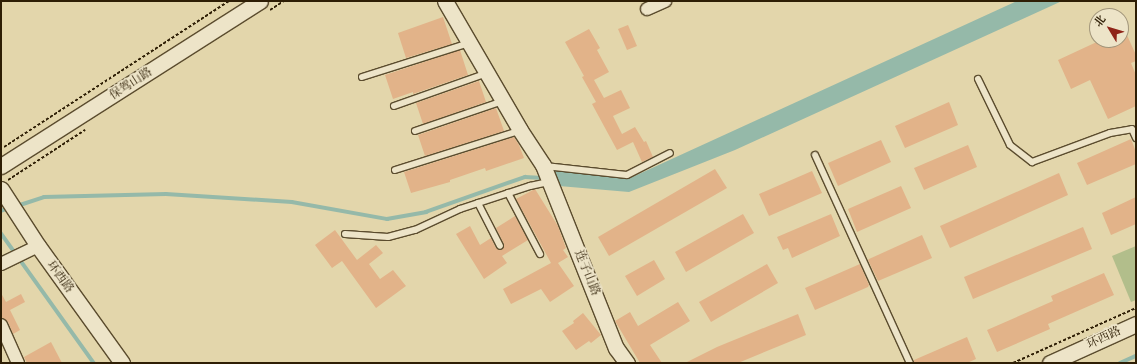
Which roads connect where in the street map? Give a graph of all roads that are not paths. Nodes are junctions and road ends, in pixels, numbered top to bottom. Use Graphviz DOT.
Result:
graph roads {
  1 [pos="260,1"];
  2 [pos="445,1"];
  3 [pos="665,1"];
  4 [pos="647,9"];
  5 [pos="470,43"];
  6 [pos="487,72"];
  7 [pos="362,77"];
  8 [pos="978,79"];
  9 [pos="503,101"];
  10 [pos="394,106"];
  11 [pos="520,130"];
  12 [pos="415,131"];
  13 [pos="1136,138"];
  14 [pos="670,154"];
  15 [pos="815,155"];
  16 [pos="1,166"];
  17 [pos="543,166"];
  18 [pos="395,170"];
  19 [pos="549,182"];
  20 [pos="508,193"];
  21 [pos="5,195"];
  22 [pos="478,203"];
  23 [pos="345,234"];
  24 [pos="500,246"];
  25 [pos="31,249"];
  26 [pos="540,254"];
  27 [pos="6,261"];
  28 [pos="1136,324"];
  29 [pos="1,325"];
  30 [pos="1057,362"];
  31 [pos="18,363"];
  32 [pos="122,363"];
  33 [pos="627,363"];
  34 [pos="910,363"];
  1 -- 16 [label="street, 保驾山路"];
  2 -- 5 [label="street"];
  3 -- 4 [label="street"];
  5 -- 6 [label="street"];
  5 -- 7 [label="lane"];
  6 -- 9 [label="street"];
  6 -- 10 [label="lane"];
  8 -- 13 [label="lane"];
  9 -- 11 [label="street"];
  9 -- 12 [label="lane"];
  11 -- 17 [label="street"];
  11 -- 18 [label="lane"];
  14 -- 17 [label="lane"];
  15 -- 34 [label="lane"];
  17 -- 19 [label="street, 连子山路"];
  19 -- 20 [label="lane"];
  19 -- 33 [label="street, 连子山路"];
  20 -- 22 [label="lane"];
  20 -- 26 [label="lane"];
  21 -- 25 [label="street, 环西路"];
  22 -- 23 [label="lane"];
  22 -- 24 [label="lane"];
  25 -- 27 [label="street"];
  25 -- 32 [label="street, 环西路"];
  28 -- 30 [label="street, 环西路"];
  29 -- 31 [label="street"];
}
